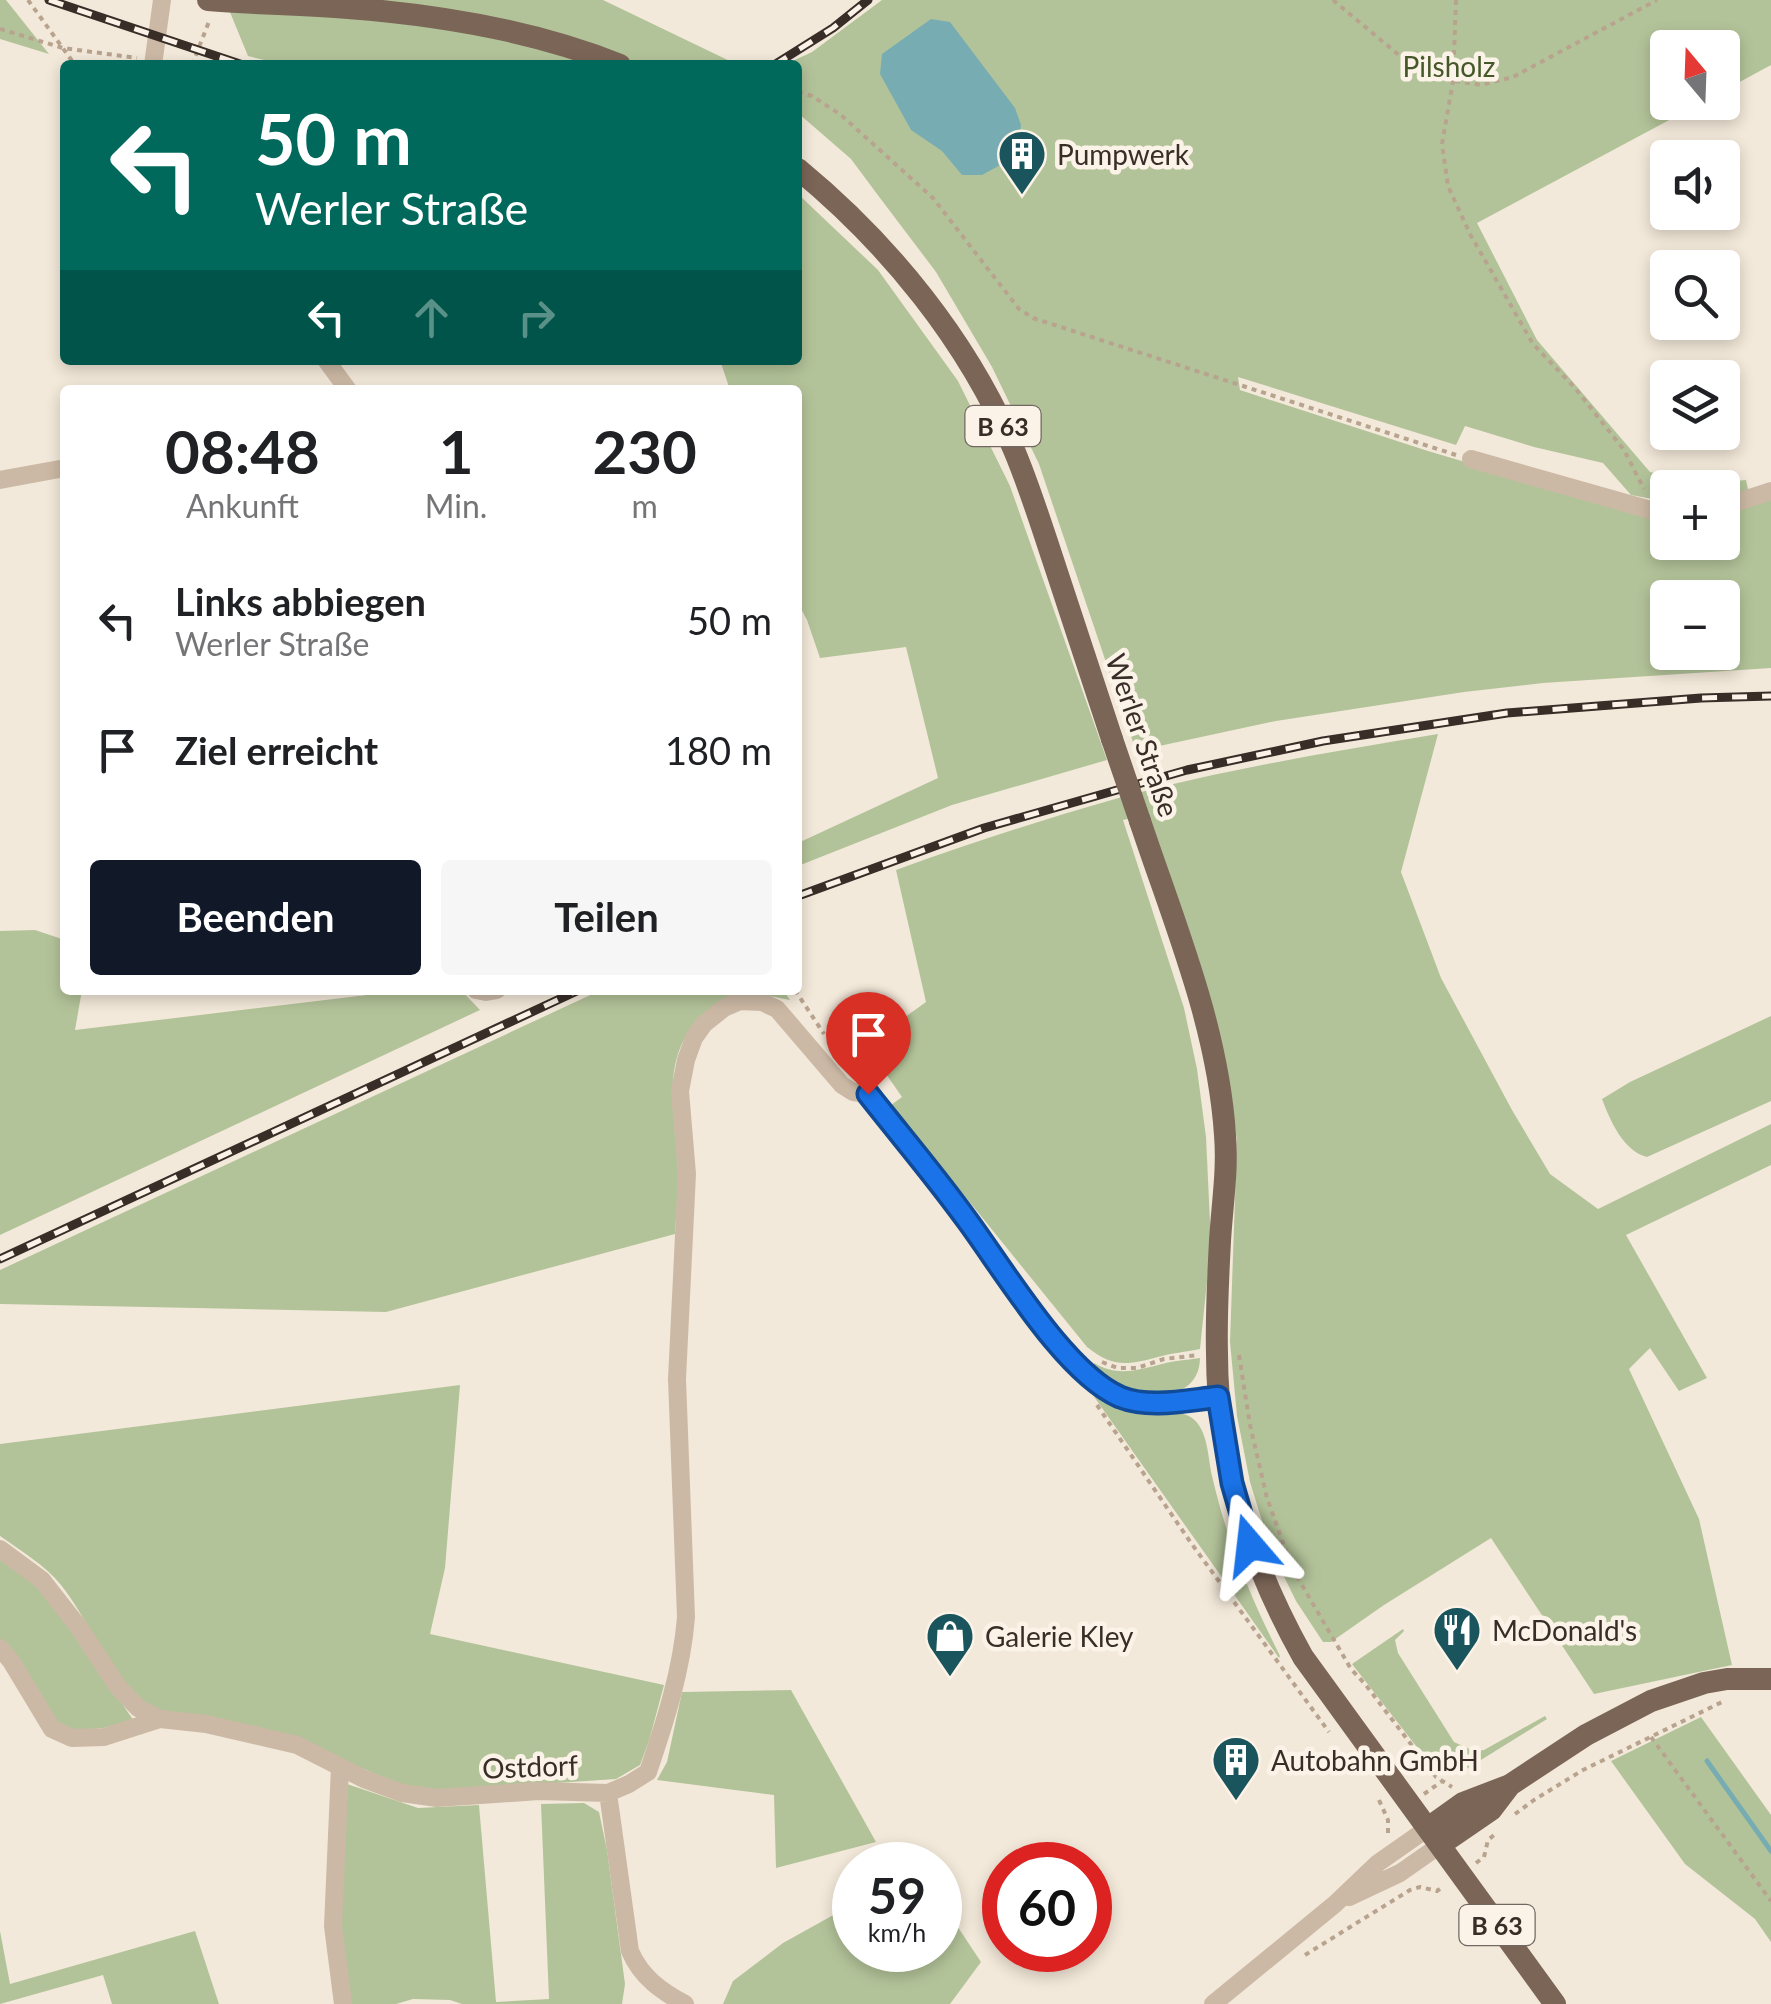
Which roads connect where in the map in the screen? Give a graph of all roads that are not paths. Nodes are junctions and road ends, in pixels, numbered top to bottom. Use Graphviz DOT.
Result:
graph roads {
  1 [pos="162,0"];
  2 [pos="211,0"];
  3 [pos="153,60"];
  4 [pos="607,60"];
  5 [pos="802,173"];
  6 [pos="1471,459"];
  7 [pos="60,469"];
  8 [pos="0,480"];
  9 [pos="1771,491"];
  10 [pos="1740,501"];
  11 [pos="1650,510"];
  12 [pos="1218,1397"];
  13 [pos="0,1549"];
  14 [pos="0,1648"];
  15 [pos="1771,1679"];
  16 [pos="160,1719"];
  17 [pos="340,1767"];
  18 [pos="608,1793"];
  19 [pos="1434,1836"];
  20 [pos="343,2004"];
  21 [pos="685,2004"];
  22 [pos="1212,2004"];
  23 [pos="1555,2004"];
  1 -- 3 [label="street"];
  2 -- 4 [label="main road"];
  5 -- 12 [label="main road, Werler Straße / B 63, bridge"];
  6 -- 11 [label="street"];
  7 -- 8 [label="street"];
  9 -- 10 [label="street"];
  12 -- 18 [label="street"];
  12 -- 19 [label="main road, Werler Straße / B 63"];
  13 -- 16 [label="street, Ostdorf"];
  14 -- 16 [label="street, Ostdorf"];
  15 -- 19 [label="main road"];
  16 -- 17 [label="street, Ostdorf"];
  17 -- 18 [label="street, Ostdorf"];
  17 -- 20 [label="street"];
  18 -- 21 [label="street, Ostdorf"];
  19 -- 22 [label="street"];
  19 -- 23 [label="main road, Werler Straße / B 63"];
}
